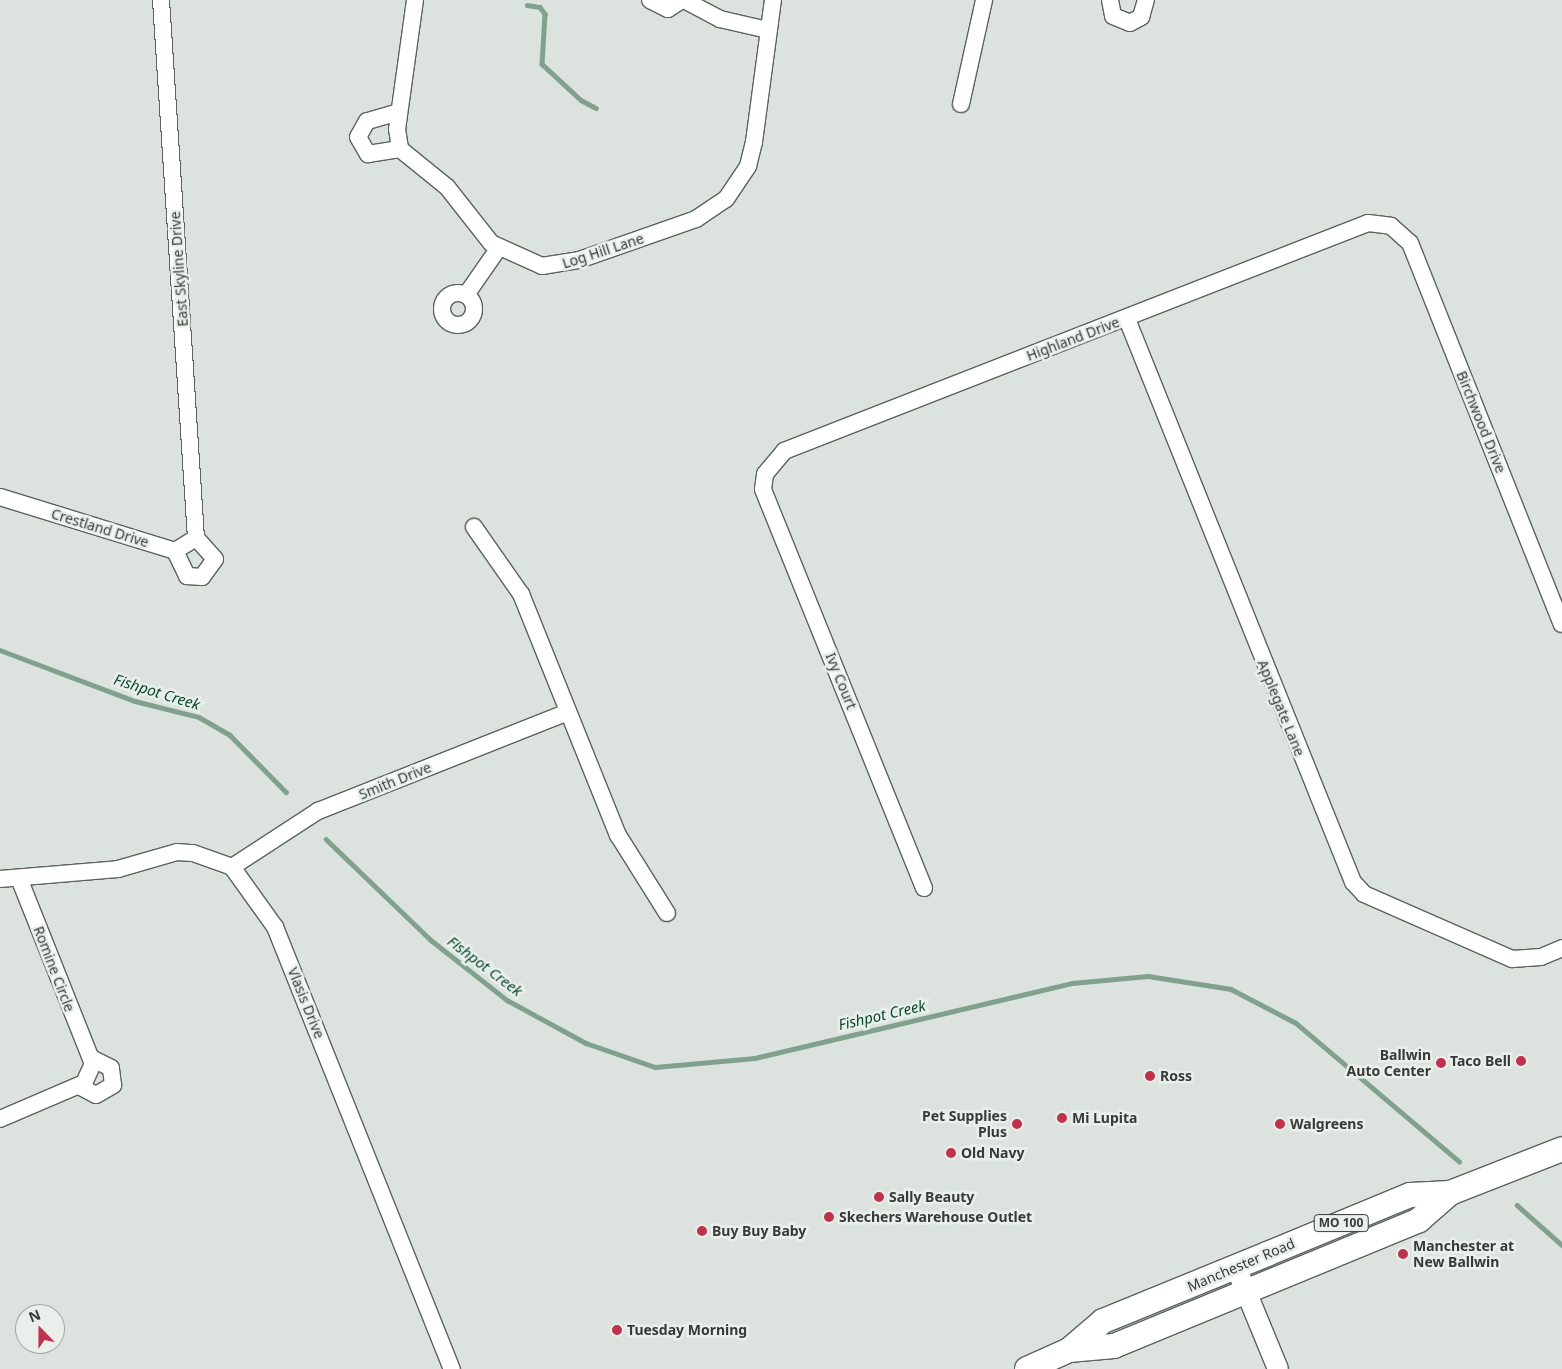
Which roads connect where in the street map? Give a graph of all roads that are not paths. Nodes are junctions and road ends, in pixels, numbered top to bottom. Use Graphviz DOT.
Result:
graph roads {
  1 [pos="161,0"];
  2 [pos="415,0"];
  3 [pos="650,0"];
  4 [pos="683,0"];
  5 [pos="773,0"];
  6 [pos="984,0"];
  7 [pos="1110,0"];
  8 [pos="1146,0"];
  9 [pos="768,30"];
  10 [pos="962,104"];
  11 [pos="399,112"];
  12 [pos="400,149"];
  13 [pos="1391,226"];
  14 [pos="498,249"];
  15 [pos="466,295"];
  16 [pos="1127,319"];
  17 [pos="764,474"];
  18 [pos="0,497"];
  19 [pos="474,527"];
  20 [pos="196,538"];
  21 [pos="175,551"];
  22 [pos="1562,624"];
  23 [pos="568,712"];
  24 [pos="232,868"];
  25 [pos="19,878"];
  26 [pos="0,879"];
  27 [pos="924,888"];
  28 [pos="666,914"];
  29 [pos="1562,948"];
  30 [pos="90,1058"];
  31 [pos="79,1086"];
  32 [pos="0,1119"];
  33 [pos="1562,1149"];
  34 [pos="1450,1193"];
  35 [pos="1236,1267"];
  36 [pos="1246,1290"];
  37 [pos="1069,1350"];
  38 [pos="452,1369"];
  39 [pos="1027,1369"];
  40 [pos="1278,1369"];
  1 -- 20 [label="street, East Skyline Drive"];
  2 -- 11 [label="street"];
  3 -- 4 [label="street"];
  4 -- 9 [label="street"];
  5 -- 9 [label="street, Log Hill Lane"];
  6 -- 10 [label="street"];
  7 -- 8 [label="street"];
  9 -- 14 [label="street, Log Hill Lane"];
  11 -- 12 [label="street"];
  11 -- 12 [label="street"];
  12 -- 14 [label="street, Log Hill Lane"];
  13 -- 16 [label="street, Highland Drive"];
  13 -- 22 [label="street, Birchwood Drive"];
  14 -- 15 [label="street"];
  16 -- 17 [label="street, Highland Drive"];
  16 -- 29 [label="street, Applegate Lane"];
  17 -- 27 [label="street, Ivy Court"];
  18 -- 21 [label="street, Crestland Drive"];
  19 -- 23 [label="street"];
  20 -- 21 [label="street"];
  20 -- 21 [label="street"];
  23 -- 24 [label="street, Smith Drive"];
  23 -- 28 [label="street"];
  24 -- 25 [label="street"];
  24 -- 38 [label="street, Vlasis Drive"];
  25 -- 26 [label="street"];
  25 -- 30 [label="street, Romine Circle"];
  30 -- 31 [label="street"];
  30 -- 31 [label="street"];
  31 -- 32 [label="street"];
  33 -- 34 [label="highway, Manchester Road / MO 100"];
  34 -- 35 [label="highway, Manchester Road / MO 100"];
  34 -- 36 [label="highway, Manchester Road / MO 100"];
  35 -- 36 [label="main road"];
  35 -- 37 [label="highway, Manchester Road / MO 100"];
  36 -- 37 [label="highway, Manchester Road / MO 100"];
  36 -- 40 [label="main road"];
  37 -- 39 [label="highway, Manchester Road / MO 100"];
}
